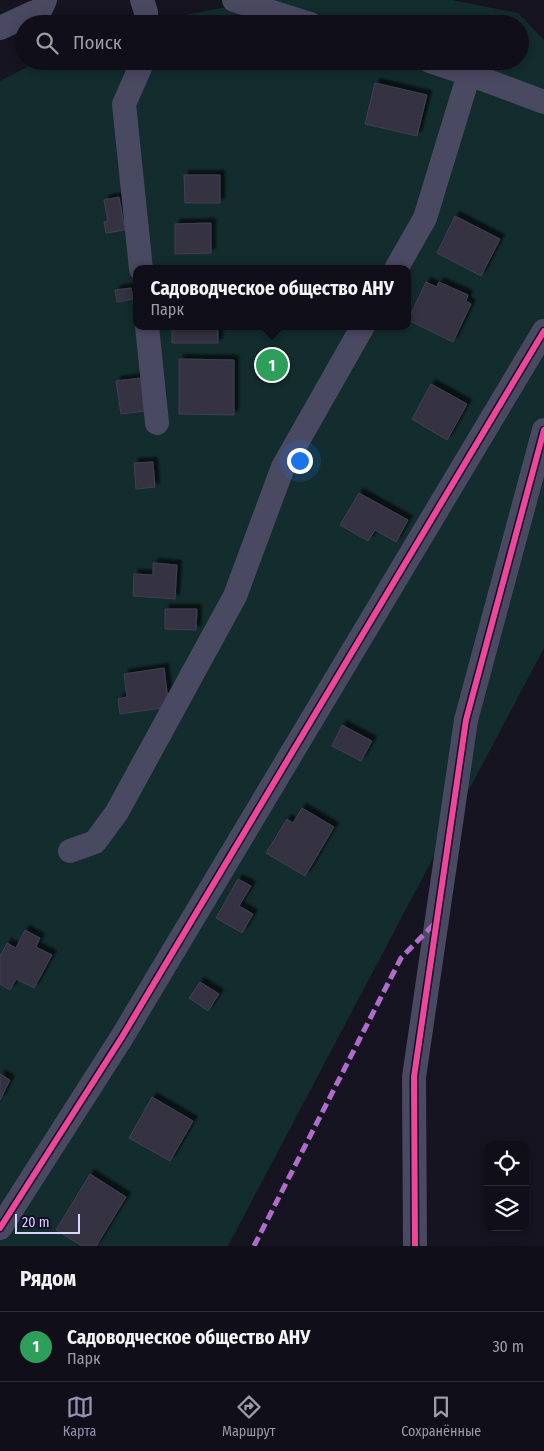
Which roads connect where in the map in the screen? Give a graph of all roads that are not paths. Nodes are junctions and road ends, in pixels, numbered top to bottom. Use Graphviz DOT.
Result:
graph roads {
  1 [pos="45,0"];
  2 [pos="142,0"];
  3 [pos="234,0"];
  4 [pos="27,15"];
  5 [pos="146,15"];
  6 [pos="282,15"];
  7 [pos="15,21"];
  8 [pos="0,28"];
  9 [pos="139,70"];
  10 [pos="457,70"];
  11 [pos="469,74"];
  12 [pos="544,102"];
  13 [pos="141,265"];
  14 [pos="398,265"];
  15 [pos="147,330"];
  16 [pos="361,330"];
  17 [pos="544,331"];
  18 [pos="156,423"];
  19 [pos="544,430"];
  20 [pos="70,851"];
  21 [pos="0,1228"];
  22 [pos="414,1246"];
  1 -- 4 [label="street"];
  2 -- 5 [label="street"];
  3 -- 6 [label="street"];
  7 -- 8 [label="street"];
  9 -- 13 [label="street"];
  10 -- 11 [label="street"];
  11 -- 12 [label="street"];
  11 -- 14 [label="street"];
  15 -- 18 [label="street"];
  16 -- 20 [label="street"];
  17 -- 21 [label="street"];
  19 -- 22 [label="street"];
}
